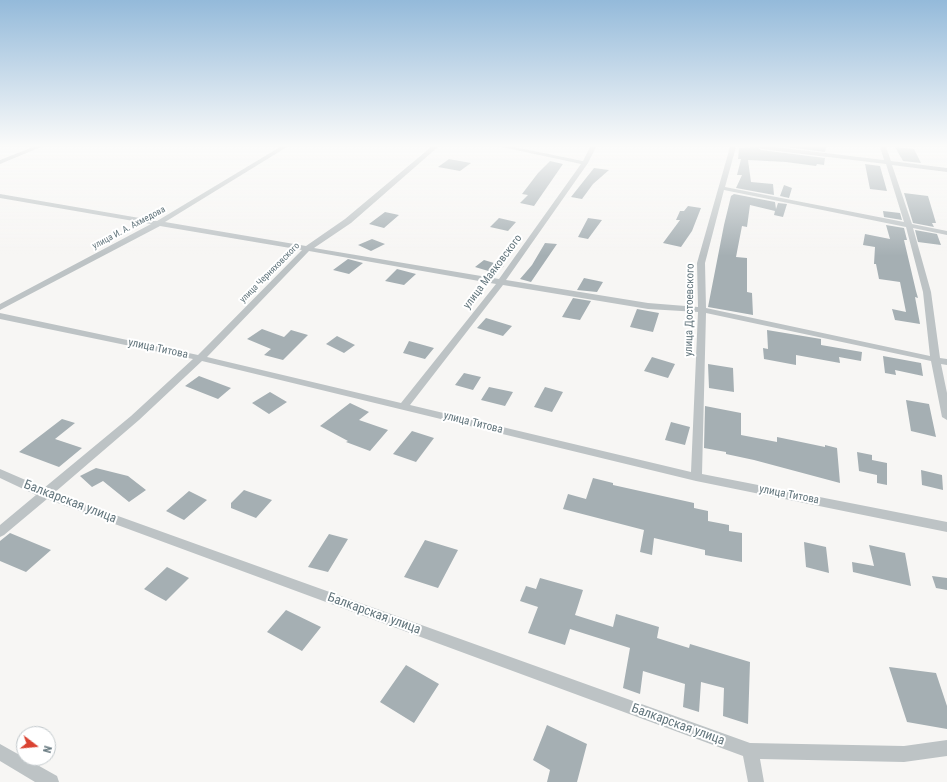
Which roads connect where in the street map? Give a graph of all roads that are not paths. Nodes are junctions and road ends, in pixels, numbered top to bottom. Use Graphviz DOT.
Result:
graph roads {
  1 [pos="224,183"];
  2 [pos="392,183"];
  3 [pos="571,183"];
  4 [pos="723,183"];
  5 [pos="895,183"];
  6 [pos="722,188"];
  7 [pos="0,196"];
  8 [pos="161,222"];
  9 [pos="909,226"];
  10 [pos="947,233"];
  11 [pos="307,249"];
  12 [pos="501,282"];
  13 [pos="0,307"];
  14 [pos="702,310"];
  15 [pos="0,316"];
  16 [pos="200,358"];
  17 [pos="935,359"];
  18 [pos="947,362"];
  19 [pos="404,406"];
  20 [pos="947,417"];
  21 [pos="0,473"];
  22 [pos="696,476"];
  23 [pos="45,494"];
  24 [pos="947,527"];
  25 [pos="0,532"];
  26 [pos="947,748"];
  27 [pos="750,751"];
  28 [pos="0,752"];
  29 [pos="51,782"];
  30 [pos="756,782"];
  1 -- 8 [label="street, улица И. А. Ахмедова"];
  2 -- 11 [label="street, улица Черняховского"];
  3 -- 12 [label="street, улица Маяковского"];
  4 -- 6 [label="street, улица Достоевского"];
  5 -- 9 [label="street"];
  6 -- 9 [label="street"];
  6 -- 14 [label="street, улица Достоевского"];
  7 -- 8 [label="street"];
  8 -- 11 [label="street"];
  8 -- 13 [label="street, улица И. А. Ахмедова"];
  9 -- 10 [label="street"];
  9 -- 17 [label="street"];
  11 -- 12 [label="street"];
  11 -- 16 [label="street, улица Черняховского"];
  12 -- 14 [label="street"];
  12 -- 19 [label="street, улица Маяковского"];
  14 -- 17 [label="street"];
  14 -- 22 [label="street, улица Достоевского"];
  15 -- 16 [label="street, улица Титова"];
  16 -- 19 [label="street, улица Титова"];
  16 -- 23 [label="street, улица Черняховского"];
  17 -- 18 [label="street"];
  17 -- 20 [label="street"];
  19 -- 22 [label="street, улица Титова"];
  21 -- 23 [label="street, Балкарская улица"];
  22 -- 24 [label="street, улица Титова"];
  23 -- 25 [label="street, улица Черняховского"];
  23 -- 27 [label="street, Балкарская улица"];
  26 -- 27 [label="street, Балкарская улица"];
  27 -- 30 [label="street"];
  28 -- 29 [label="street"];
}
